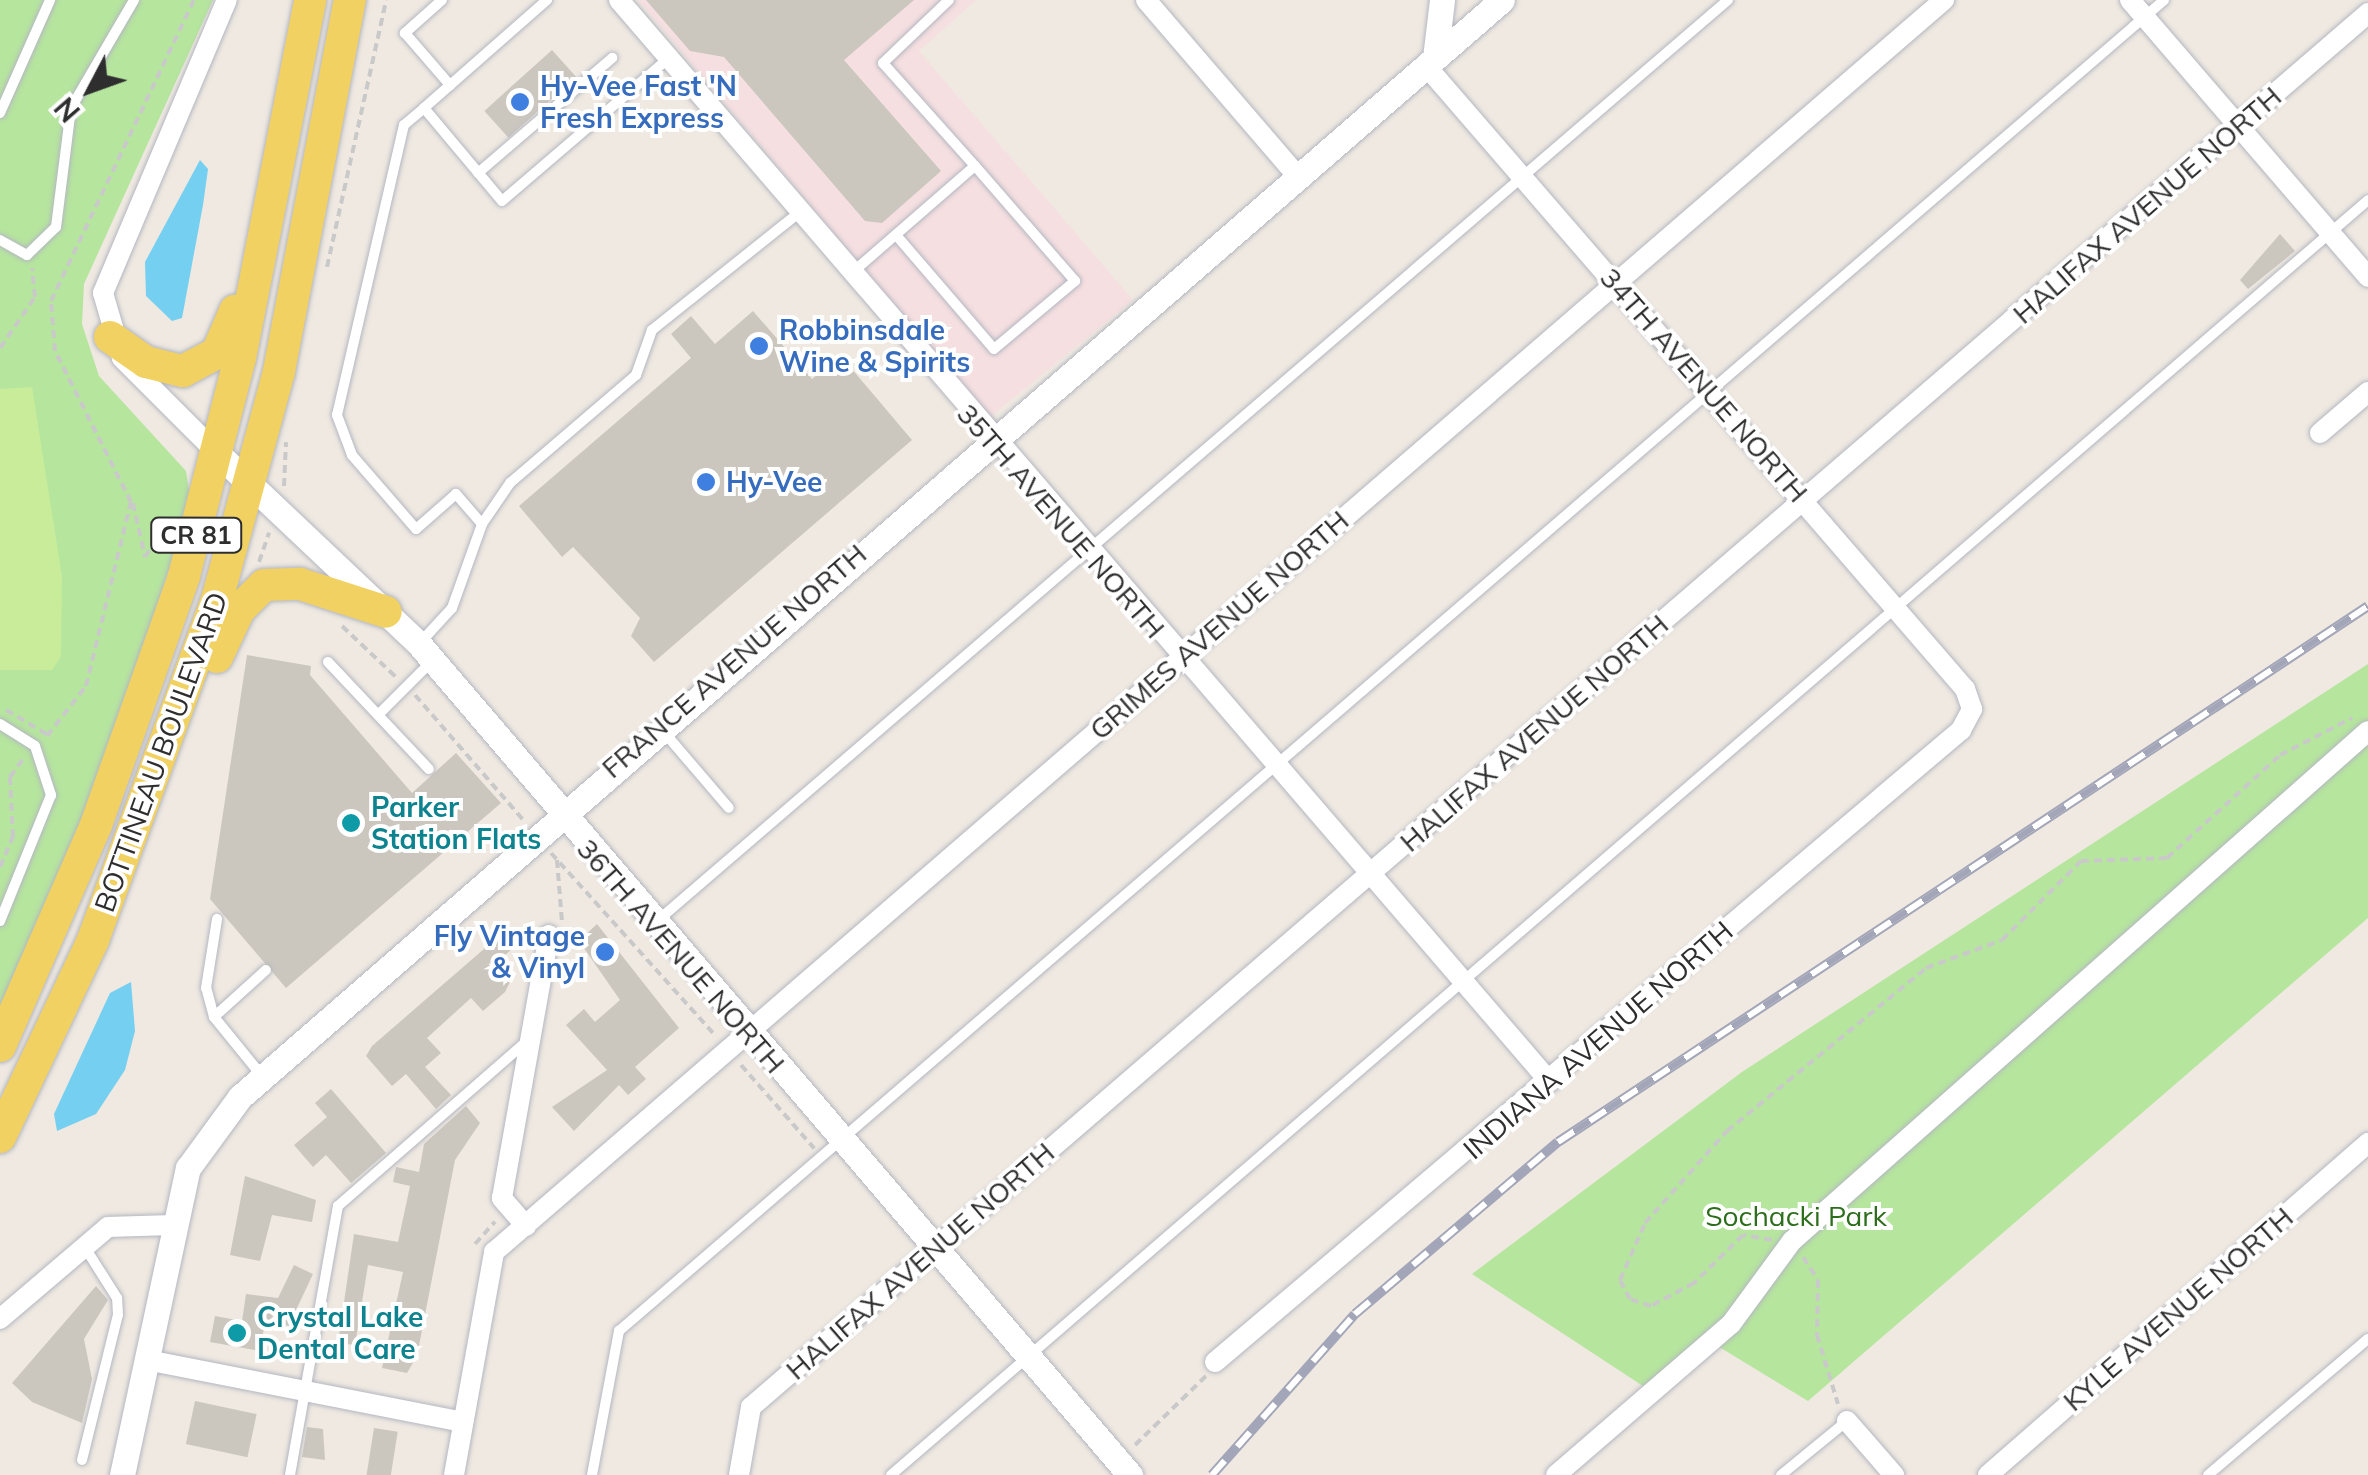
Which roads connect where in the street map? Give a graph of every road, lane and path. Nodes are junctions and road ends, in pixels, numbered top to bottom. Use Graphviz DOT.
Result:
graph roads {
  1 [pos="50,0"];
  2 [pos="134,0"];
  3 [pos="194,0"];
  4 [pos="227,0"];
  5 [pos="307,0"];
  6 [pos="350,0"];
  7 [pos="386,0"];
  8 [pos="442,0"];
  9 [pos="547,0"];
  10 [pos="619,0"];
  11 [pos="948,0"];
  12 [pos="1146,0"];
  13 [pos="1442,0"];
  14 [pos="1502,0"];
  15 [pos="1728,0"];
  16 [pos="1944,0"];
  17 [pos="2130,0"];
  18 [pos="2164,0"];
  19 [pos="2368,14"];
  20 [pos="2144,17"];
  21 [pos="670,56"];
  22 [pos="612,58"];
  23 [pos="1431,62"];
  24 [pos="450,85"];
  25 [pos="424,108"];
  26 [pos="0,113"];
  27 [pos="2239,127"];
  28 [pos="975,166"];
  29 [pos="478,173"];
  30 [pos="1522,174"];
  31 [pos="1298,177"];
  32 [pos="2368,200"];
  33 [pos="802,210"];
  34 [pos="2330,233"];
  35 [pos="896,235"];
  36 [pos="0,240"];
  37 [pos="18,266"];
  38 [pos="326,270"];
  39 [pos="854,271"];
  40 [pos="2368,277"];
  41 [pos="1617,282"];
  42 [pos="35,297"];
  43 [pos="51,301"];
  44 [pos="110,337"];
  45 [pos="0,348"];
  46 [pos="2368,392"];
  47 [pos="1712,394"];
  48 [pos="292,425"];
  49 [pos="2320,434"];
  50 [pos="990,439"];
  51 [pos="287,443"];
  52 [pos="216,452"];
  53 [pos="250,483"];
  54 [pos="1804,501"];
  55 [pos="131,502"];
  56 [pos="176,508"];
  57 [pos="482,524"];
  58 [pos="1088,551"];
  59 [pos="1898,611"];
  60 [pos="386,612"];
  61 [pos="426,652"];
  62 [pos="1180,658"];
  63 [pos="328,662"];
  64 [pos="0,708"];
  65 [pos="1972,710"];
  66 [pos="2368,712"];
  67 [pos="380,713"];
  68 [pos="0,724"];
  69 [pos="658,727"];
  70 [pos="2368,731"];
  71 [pos="48,735"];
  72 [pos="35,746"];
  73 [pos="1276,768"];
  74 [pos="430,769"];
  75 [pos="728,808"];
  76 [pos="558,813"];
  77 [pos="0,867"];
  78 [pos="1370,875"];
  79 [pos="565,909"];
  80 [pos="217,919"];
  81 [pos="0,921"];
  82 [pos="653,925"];
  83 [pos="549,936"];
  84 [pos="93,940"];
  85 [pos="266,970"];
  86 [pos="1463,982"];
  87 [pos="214,1017"];
  88 [pos="747,1035"];
  89 [pos="531,1038"];
  90 [pos="717,1038"];
  91 [pos="0,1046"];
  92 [pos="743,1068"];
  93 [pos="262,1076"];
  94 [pos="1550,1082"];
  95 [pos="0,1137"];
  96 [pos="2367,1147"];
  97 [pos="830,1148"];
  98 [pos="171,1225"];
  99 [pos="526,1226"];
  100 [pos="1792,1241"];
  101 [pos="83,1244"];
  102 [pos="934,1249"];
  103 [pos="0,1319"];
  104 [pos="2368,1338"];
  105 [pos="1028,1358"];
  106 [pos="147,1360"];
  107 [pos="1215,1362"];
  108 [pos="304,1390"];
  109 [pos="1848,1421"];
  110 [pos="463,1422"];
  111 [pos="1135,1446"];
  112 [pos="82,1460"];
  113 [pos="122,1475"];
  114 [pos="290,1475"];
  115 [pos="454,1475"];
  116 [pos="592,1475"];
  117 [pos="739,1475"];
  118 [pos="891,1475"];
  119 [pos="1130,1475"];
  120 [pos="1556,1475"];
  121 [pos="1781,1475"];
  122 [pos="1894,1475"];
  123 [pos="1988,1475"];
  124 [pos="2208,1475"];
  1 -- 26 [label="lane"];
  2 -- 36 [label="lane"];
  3 -- 43 [label="path"];
  4 -- 44 [label="street"];
  5 -- 44 [label="main road"];
  5 -- 52 [label="main road, BOTTINEAU BOULEVARD / CR 81"];
  6 -- 53 [label="main road, BOTTINEAU BOULEVARD / CR 81"];
  7 -- 38 [label="path"];
  8 -- 24 [label="lane"];
  9 -- 24 [label="lane"];
  10 -- 21 [label="street, 35TH AVENUE NORTH"];
  11 -- 28 [label="lane"];
  12 -- 31 [label="street"];
  13 -- 23 [label="street"];
  14 -- 23 [label="street, FRANCE AVENUE NORTH"];
  15 -- 30 [label="lane"];
  16 -- 41 [label="street, GRIMES AVENUE NORTH"];
  17 -- 20 [label="street"];
  18 -- 20 [label="lane"];
  19 -- 27 [label="street, HALIFAX AVENUE NORTH"];
  20 -- 27 [label="street"];
  20 -- 47 [label="lane"];
  21 -- 29 [label="lane"];
  21 -- 33 [label="street, 35TH AVENUE NORTH"];
  22 -- 29 [label="lane"];
  23 -- 30 [label="street, 34TH AVENUE NORTH"];
  23 -- 31 [label="street, FRANCE AVENUE NORTH"];
  24 -- 25 [label="lane"];
  25 -- 29 [label="lane"];
  25 -- 57 [label="lane"];
  27 -- 34 [label="street"];
  27 -- 54 [label="street, HALIFAX AVENUE NORTH"];
  28 -- 35 [label="lane"];
  28 -- 35 [label="lane"];
  30 -- 41 [label="street, 34TH AVENUE NORTH"];
  30 -- 58 [label="lane"];
  31 -- 50 [label="street, FRANCE AVENUE NORTH"];
  32 -- 34 [label="lane"];
  33 -- 39 [label="street, 35TH AVENUE NORTH"];
  33 -- 57 [label="lane"];
  34 -- 40 [label="street"];
  34 -- 59 [label="lane"];
  35 -- 39 [label="lane"];
  37 -- 42 [label="path"];
  39 -- 50 [label="street, 35TH AVENUE NORTH"];
  41 -- 47 [label="street, 34TH AVENUE NORTH"];
  41 -- 62 [label="street, GRIMES AVENUE NORTH"];
  42 -- 43 [label="path"];
  42 -- 45 [label="path"];
  43 -- 55 [label="path"];
  44 -- 52 [label="street"];
  46 -- 49 [label="street"];
  47 -- 54 [label="street, 34TH AVENUE NORTH"];
  47 -- 73 [label="lane"];
  48 -- 51 [label="path"];
  50 -- 58 [label="street, 35TH AVENUE NORTH"];
  50 -- 69 [label="street, FRANCE AVENUE NORTH"];
  52 -- 53 [label="street, 36TH AVENUE NORTH"];
  52 -- 91 [label="main road, BOTTINEAU BOULEVARD / CR 81"];
  53 -- 60 [label="street, 36TH AVENUE NORTH"];
  53 -- 84 [label="main road, BOTTINEAU BOULEVARD / CR 81"];
  54 -- 59 [label="street, 34TH AVENUE NORTH"];
  54 -- 78 [label="street, HALIFAX AVENUE NORTH"];
  55 -- 56 [label="path"];
  55 -- 71 [label="path"];
  57 -- 61 [label="lane"];
  58 -- 62 [label="street, 35TH AVENUE NORTH"];
  58 -- 82 [label="lane"];
  59 -- 65 [label="street, 34TH AVENUE NORTH"];
  59 -- 86 [label="lane"];
  60 -- 61 [label="street, 36TH AVENUE NORTH"];
  60 -- 84 [label="main road"];
  61 -- 67 [label="lane"];
  61 -- 76 [label="street, 36TH AVENUE NORTH"];
  62 -- 73 [label="street, 35TH AVENUE NORTH"];
  62 -- 88 [label="street, GRIMES AVENUE NORTH"];
  63 -- 67 [label="lane"];
  64 -- 71 [label="path"];
  65 -- 94 [label="street, INDIANA AVENUE NORTH"];
  66 -- 100 [label="path"];
  67 -- 74 [label="lane"];
  68 -- 72 [label="lane"];
  69 -- 75 [label="lane"];
  69 -- 76 [label="street, FRANCE AVENUE NORTH"];
  70 -- 100 [label="street"];
  71 -- 72 [label="path"];
  72 -- 77 [label="path"];
  72 -- 81 [label="lane"];
  73 -- 78 [label="street, 35TH AVENUE NORTH"];
  73 -- 97 [label="lane"];
  76 -- 82 [label="street, 36TH AVENUE NORTH"];
  76 -- 93 [label="street, FRANCE AVENUE NORTH"];
  78 -- 86 [label="street, 35TH AVENUE NORTH"];
  78 -- 102 [label="street, HALIFAX AVENUE NORTH"];
  79 -- 90 [label="path"];
  80 -- 87 [label="lane"];
  82 -- 88 [label="street, 36TH AVENUE NORTH"];
  83 -- 89 [label="street"];
  84 -- 95 [label="main road, BOTTINEAU BOULEVARD / CR 81"];
  85 -- 87 [label="lane"];
  86 -- 94 [label="street, 35TH AVENUE NORTH"];
  86 -- 105 [label="lane"];
  87 -- 93 [label="lane"];
  88 -- 97 [label="street, 36TH AVENUE NORTH"];
  88 -- 99 [label="street, GRIMES AVENUE NORTH"];
  89 -- 99 [label="street"];
  89 -- 108 [label="lane"];
  92 -- 97 [label="path"];
  93 -- 98 [label="street, FRANCE AVENUE NORTH"];
  94 -- 107 [label="street, INDIANA AVENUE NORTH"];
  96 -- 123 [label="street, KYLE AVENUE NORTH"];
  97 -- 102 [label="street, 36TH AVENUE NORTH"];
  97 -- 116 [label="lane"];
  98 -- 101 [label="street"];
  98 -- 106 [label="street, FRANCE AVENUE NORTH"];
  99 -- 110 [label="street, GRIMES AVENUE NORTH"];
  100 -- 109 [label="path"];
  100 -- 120 [label="street"];
  101 -- 103 [label="street"];
  101 -- 112 [label="lane"];
  102 -- 105 [label="street, 36TH AVENUE NORTH"];
  102 -- 117 [label="street, HALIFAX AVENUE NORTH"];
  104 -- 124 [label="lane"];
  105 -- 118 [label="lane"];
  105 -- 119 [label="street, 36TH AVENUE NORTH"];
  106 -- 108 [label="street"];
  106 -- 113 [label="street, FRANCE AVENUE NORTH"];
  107 -- 111 [label="path"];
  108 -- 110 [label="street"];
  108 -- 114 [label="lane"];
  109 -- 121 [label="lane"];
  109 -- 122 [label="street"];
  110 -- 115 [label="street"];
}
